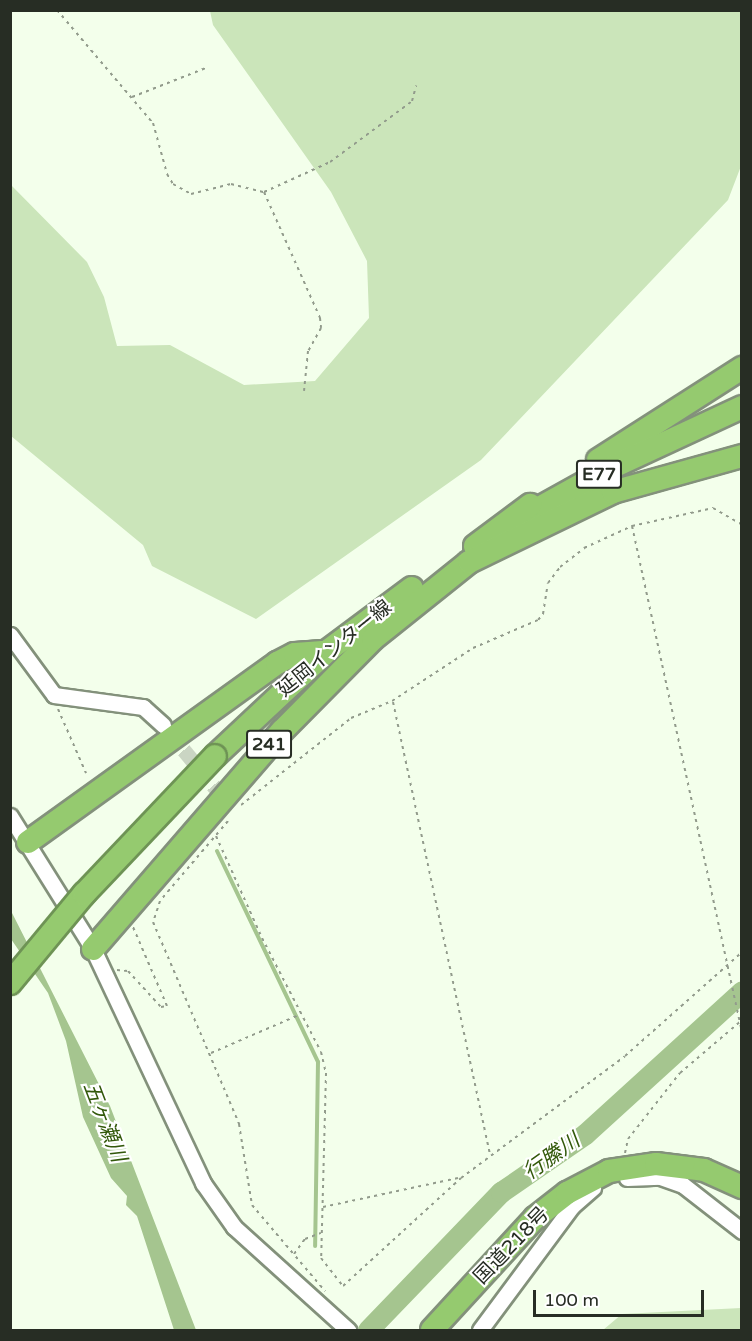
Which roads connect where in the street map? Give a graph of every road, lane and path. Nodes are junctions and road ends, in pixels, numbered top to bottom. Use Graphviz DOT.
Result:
graph roads {
  1 [pos="57,10"];
  2 [pos="208,67"];
  3 [pos="416,86"];
  4 [pos="132,97"];
  5 [pos="264,192"];
  6 [pos="741,368"];
  7 [pos="304,391"];
  8 [pos="741,406"];
  9 [pos="741,419"];
  10 [pos="741,456"];
  11 [pos="741,525"];
  12 [pos="632,526"];
  13 [pos="466,558"];
  14 [pos="10,635"];
  15 [pos="326,652"];
  16 [pos="54,695"];
  17 [pos="393,701"];
  18 [pos="163,725"];
  19 [pos="215,756"];
  20 [pos="86,773"];
  21 [pos="10,816"];
  22 [pos="216,836"];
  23 [pos="28,842"];
  24 [pos="128,915"];
  25 [pos="741,952"];
  26 [pos="97,959"];
  27 [pos="728,964"];
  28 [pos="10,983"];
  29 [pos="301,1014"];
  30 [pos="740,1021"];
  31 [pos="741,1032"];
  32 [pos="211,1053"];
  33 [pos="490,1154"];
  34 [pos="624,1168"];
  35 [pos="461,1178"];
  36 [pos="741,1187"];
  37 [pos="322,1207"];
  38 [pos="741,1231"];
  39 [pos="321,1233"];
  40 [pos="294,1254"];
  41 [pos="320,1304"];
  42 [pos="348,1330"];
  43 [pos="432,1330"];
  44 [pos="480,1330"];
  1 -- 4 [label="path"];
  2 -- 4 [label="path"];
  3 -- 5 [label="path"];
  4 -- 5 [label="path"];
  5 -- 7 [label="path"];
  6 -- 13 [label="highway"];
  8 -- 13 [label="highway, E77"];
  9 -- 13 [label="highway, E77"];
  10 -- 13 [label="highway"];
  11 -- 12 [label="path"];
  12 -- 17 [label="path"];
  12 -- 27 [label="path"];
  13 -- 15 [label="highway, 延岡インター線 / 241"];
  13 -- 19 [label="highway, 延岡インター線 / 241"];
  13 -- 26 [label="highway, 241"];
  14 -- 16 [label="street"];
  15 -- 19 [label="highway, 延岡インター線 / 241"];
  15 -- 23 [label="highway"];
  16 -- 18 [label="street"];
  16 -- 20 [label="path"];
  17 -- 22 [label="path"];
  17 -- 33 [label="path"];
  19 -- 28 [label="highway, 延岡インター線 / 241, bridge"];
  21 -- 23 [label="street"];
  22 -- 29 [label="path"];
  22 -- 32 [label="path"];
  23 -- 26 [label="street"];
  24 -- 26 [label="path"];
  25 -- 27 [label="path"];
  26 -- 41 [label="street"];
  27 -- 30 [label="path"];
  27 -- 33 [label="path"];
  29 -- 32 [label="path"];
  29 -- 37 [label="path"];
  30 -- 31 [label="path"];
  30 -- 34 [label="path"];
  32 -- 40 [label="path"];
  33 -- 35 [label="path"];
  34 -- 36 [label="highway, 国道218号"];
  34 -- 43 [label="highway, 国道218号"];
  35 -- 37 [label="path"];
  35 -- 39 [label="path"];
  37 -- 39 [label="path"];
  38 -- 44 [label="street, 国道218号"];
  39 -- 40 [label="path"];
  40 -- 41 [label="path"];
  41 -- 42 [label="street"];
}
